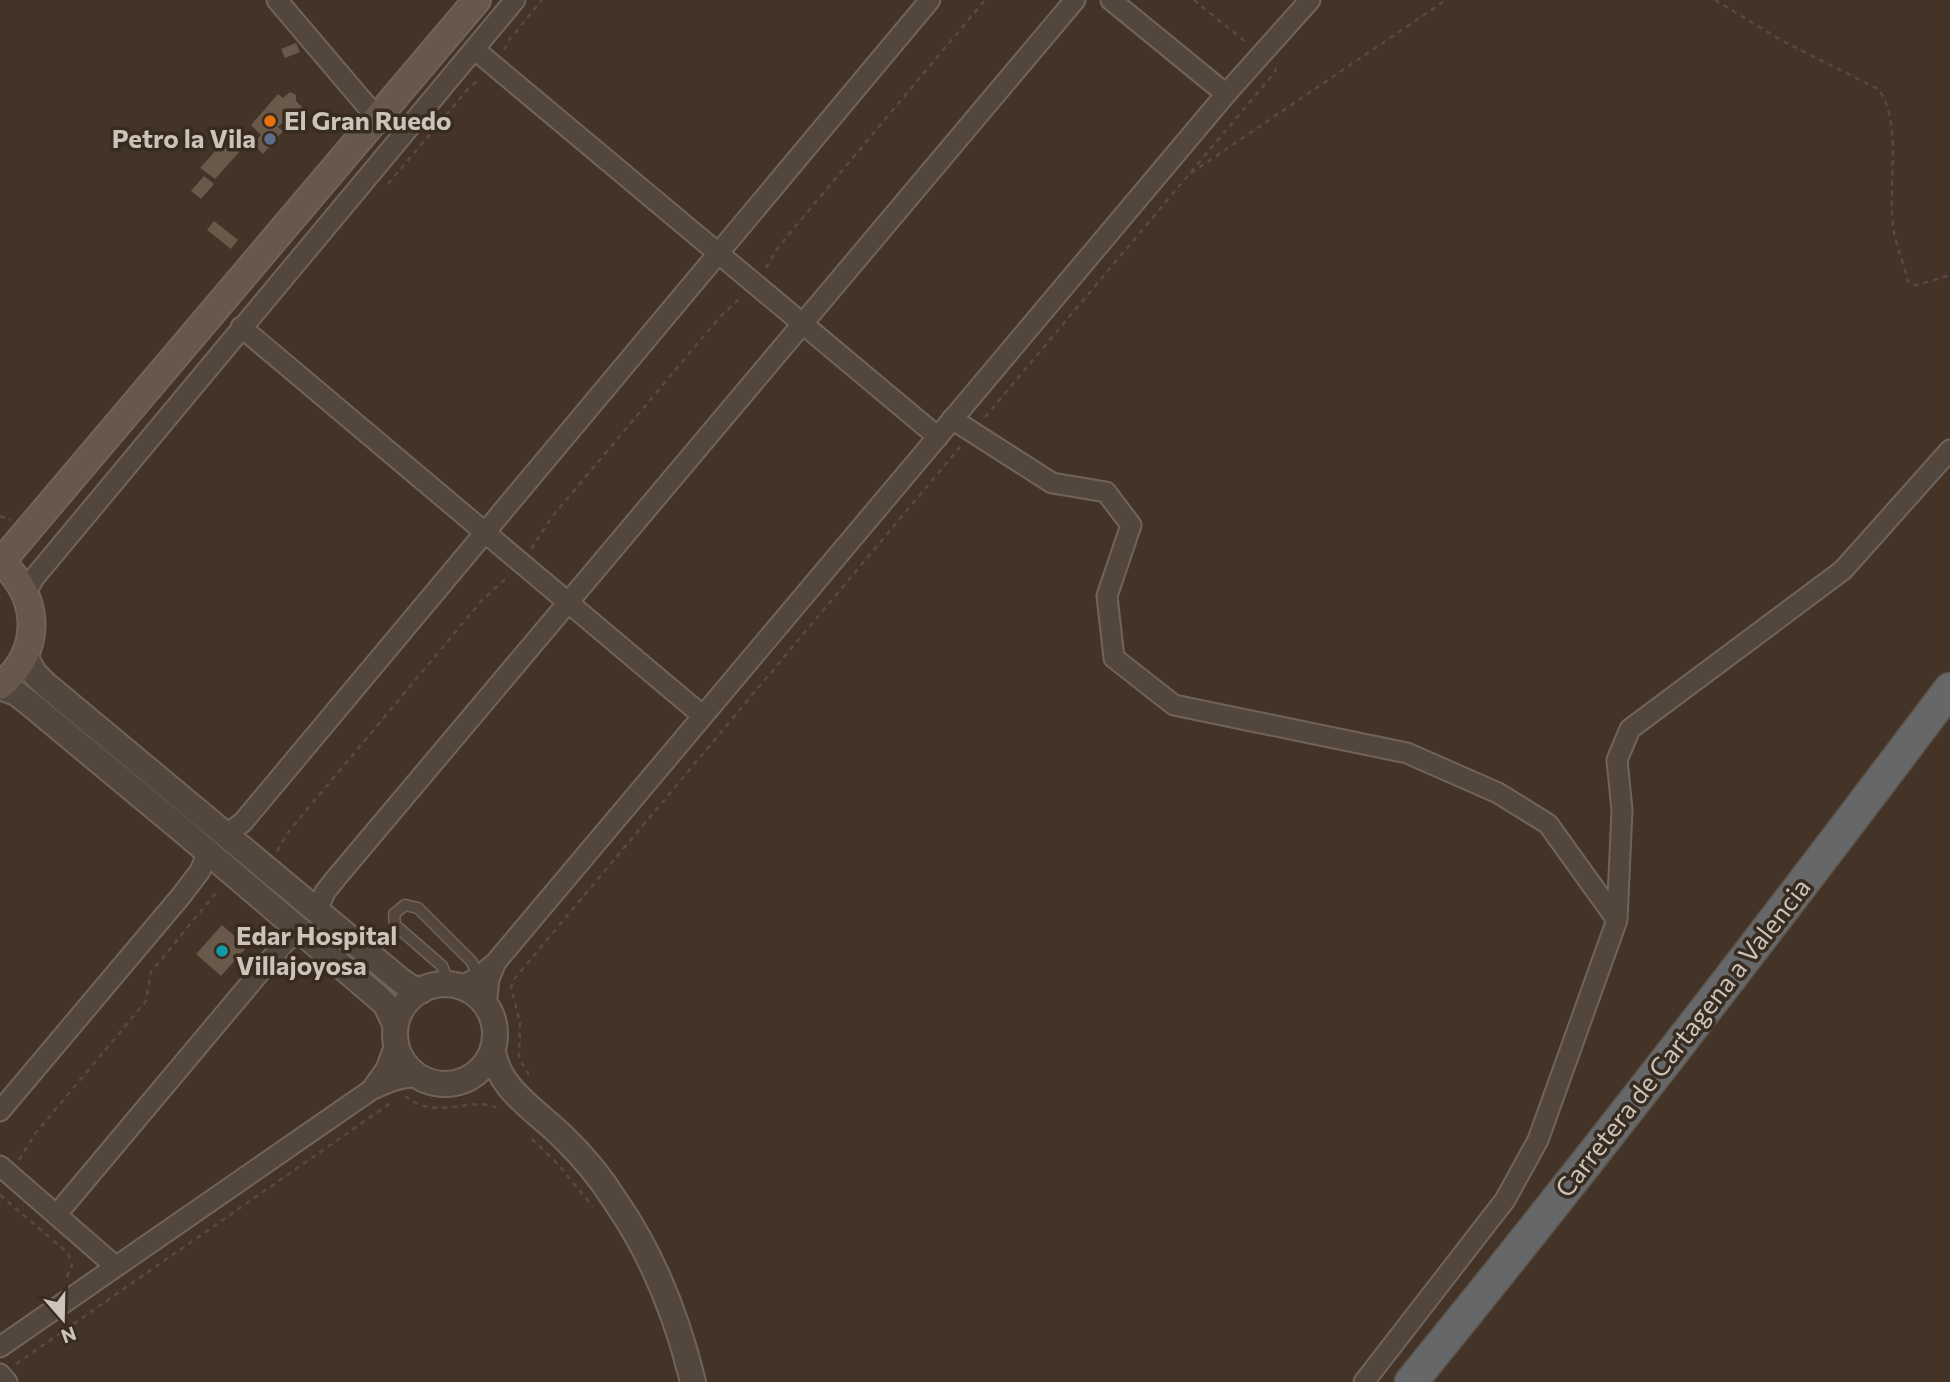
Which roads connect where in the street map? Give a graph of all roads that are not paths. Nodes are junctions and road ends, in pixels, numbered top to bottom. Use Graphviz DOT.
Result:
graph roads {
  1 [pos="277,0"];
  2 [pos="477,0"];
  3 [pos="515,0"];
  4 [pos="930,0"];
  5 [pos="1074,0"];
  6 [pos="1111,0"];
  7 [pos="1310,0"];
  8 [pos="474,49"];
  9 [pos="1226,94"];
  10 [pos="378,119"];
  11 [pos="718,253"];
  12 [pos="802,324"];
  13 [pos="241,327"];
  14 [pos="952,419"];
  15 [pos="938,437"];
  16 [pos="1950,450"];
  17 [pos="485,532"];
  18 [pos="0,562"];
  19 [pos="26,592"];
  20 [pos="567,602"];
  21 [pos="25,656"];
  22 [pos="0,687"];
  23 [pos="1950,688"];
  24 [pos="703,716"];
  25 [pos="226,835"];
  26 [pos="208,852"];
  27 [pos="317,911"];
  28 [pos="1617,920"];
  29 [pos="302,932"];
  30 [pos="496,962"];
  31 [pos="462,983"];
  32 [pos="421,991"];
  33 [pos="486,1006"];
  34 [pos="396,1033"];
  35 [pos="493,1051"];
  36 [pos="466,1079"];
  37 [pos="405,1084"];
  38 [pos="371,1090"];
  39 [pos="511,1099"];
  40 [pos="0,1111"];
  41 [pos="4,1170"];
  42 [pos="57,1214"];
  43 [pos="115,1266"];
  44 [pos="0,1347"];
  45 [pos="0,1374"];
  46 [pos="7,1382"];
  47 [pos="693,1382"];
  48 [pos="1364,1382"];
  49 [pos="1411,1382"];
  1 -- 10 [label="street"];
  2 -- 10 [label="main road"];
  3 -- 8 [label="street"];
  4 -- 11 [label="street"];
  5 -- 12 [label="street"];
  6 -- 9 [label="street"];
  7 -- 9 [label="street"];
  8 -- 11 [label="street"];
  8 -- 13 [label="street"];
  9 -- 14 [label="street"];
  10 -- 18 [label="main road"];
  11 -- 12 [label="street"];
  11 -- 17 [label="street"];
  12 -- 15 [label="street"];
  12 -- 20 [label="street"];
  13 -- 17 [label="street"];
  13 -- 19 [label="street"];
  14 -- 15 [label="street"];
  14 -- 28 [label="street"];
  15 -- 24 [label="street"];
  16 -- 28 [label="street"];
  17 -- 20 [label="street"];
  17 -- 25 [label="street"];
  18 -- 19 [label="main road"];
  19 -- 21 [label="main road"];
  20 -- 24 [label="street"];
  20 -- 27 [label="street"];
  21 -- 22 [label="main road"];
  21 -- 25 [label="street"];
  22 -- 26 [label="street"];
  23 -- 49 [label="highway, Carretera de Cartagena a Valencia"];
  24 -- 30 [label="street"];
  25 -- 27 [label="street"];
  26 -- 29 [label="street"];
  26 -- 40 [label="street"];
  27 -- 32 [label="street"];
  28 -- 48 [label="street"];
  29 -- 34 [label="street"];
  29 -- 42 [label="street"];
  30 -- 31 [label="street"];
  30 -- 33 [label="street"];
  31 -- 31 [label="lane"];
  31 -- 32 [label="street"];
  31 -- 33 [label="street"];
  32 -- 34 [label="street"];
  33 -- 35 [label="street"];
  34 -- 37 [label="street"];
  34 -- 38 [label="street"];
  35 -- 36 [label="street"];
  35 -- 39 [label="street"];
  36 -- 37 [label="street"];
  36 -- 39 [label="street"];
  37 -- 38 [label="street"];
  38 -- 43 [label="street"];
  39 -- 47 [label="street"];
  41 -- 42 [label="street"];
  42 -- 43 [label="street"];
  43 -- 44 [label="street"];
  45 -- 46 [label="street"];
}
